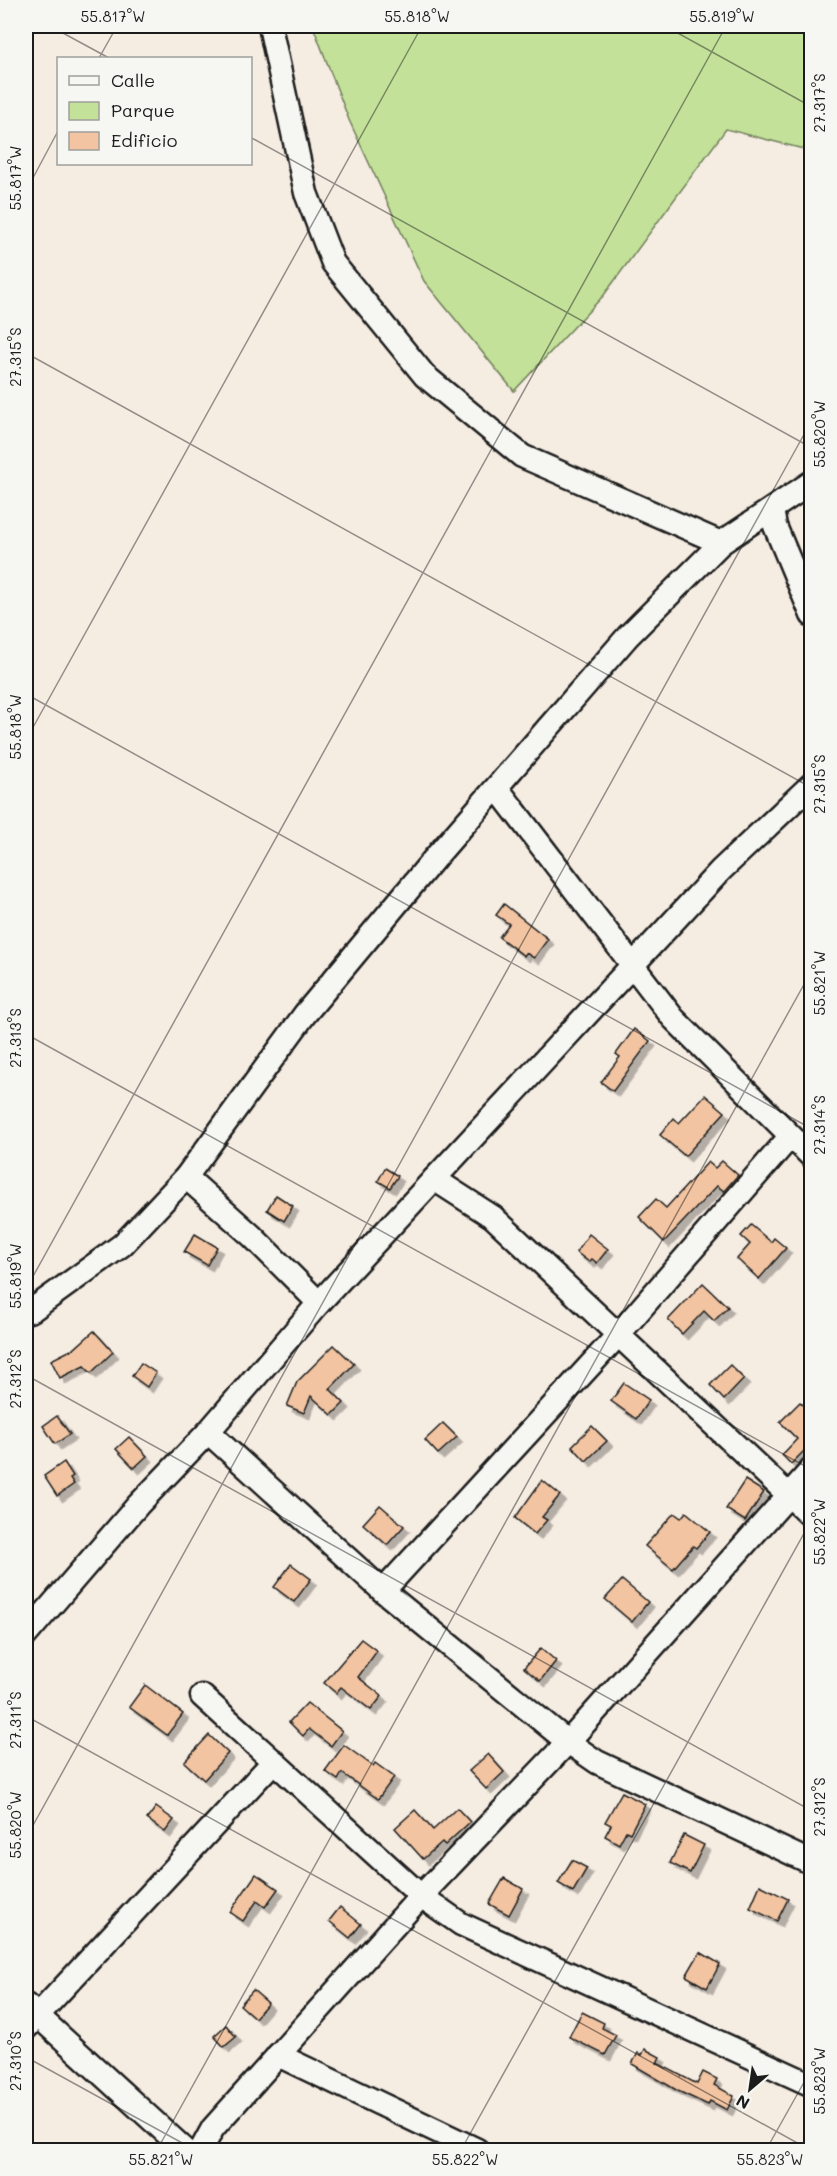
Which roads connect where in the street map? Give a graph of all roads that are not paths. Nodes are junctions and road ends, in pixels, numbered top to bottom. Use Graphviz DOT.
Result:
graph roads {
  1 [pos="270,26"];
  2 [pos="812,482"];
  3 [pos="772,510"];
  4 [pos="721,543"];
  5 [pos="812,615"];
  6 [pos="812,784"];
  7 [pos="497,788"];
  8 [pos="631,965"];
  9 [pos="789,1138"];
  10 [pos="812,1157"];
  11 [pos="186,1177"];
  12 [pos="434,1179"];
  13 [pos="319,1303"];
  14 [pos="26,1312"];
  15 [pos="618,1335"];
  16 [pos="208,1432"];
  17 [pos="812,1469"];
  18 [pos="788,1494"];
  19 [pos="812,1516"];
  20 [pos="382,1591"];
  21 [pos="26,1635"];
  22 [pos="202,1696"];
  23 [pos="568,1742"];
  24 [pos="274,1761"];
  25 [pos="812,1863"];
  26 [pos="421,1896"];
  27 [pos="30,2016"];
  28 [pos="278,2055"];
  29 [pos="812,2085"];
  30 [pos="185,2151"];
  31 [pos="201,2151"];
  32 [pos="477,2151"];
  1 -- 4 [label="street"];
  2 -- 3 [label="street"];
  3 -- 4 [label="street"];
  3 -- 5 [label="street"];
  4 -- 7 [label="street"];
  6 -- 8 [label="street"];
  7 -- 8 [label="street"];
  7 -- 11 [label="street"];
  8 -- 9 [label="street"];
  8 -- 12 [label="street"];
  9 -- 10 [label="street"];
  9 -- 15 [label="street"];
  11 -- 13 [label="street"];
  11 -- 14 [label="street"];
  12 -- 13 [label="street"];
  12 -- 15 [label="street"];
  13 -- 16 [label="street"];
  15 -- 18 [label="street"];
  15 -- 20 [label="street"];
  16 -- 20 [label="street"];
  16 -- 21 [label="street"];
  17 -- 18 [label="street"];
  18 -- 19 [label="street"];
  18 -- 23 [label="street"];
  20 -- 23 [label="street"];
  22 -- 24 [label="street"];
  23 -- 25 [label="street"];
  23 -- 26 [label="street"];
  24 -- 26 [label="street"];
  24 -- 27 [label="street"];
  26 -- 28 [label="street"];
  26 -- 29 [label="street"];
  27 -- 30 [label="street"];
  28 -- 31 [label="street"];
  28 -- 32 [label="street"];
}
